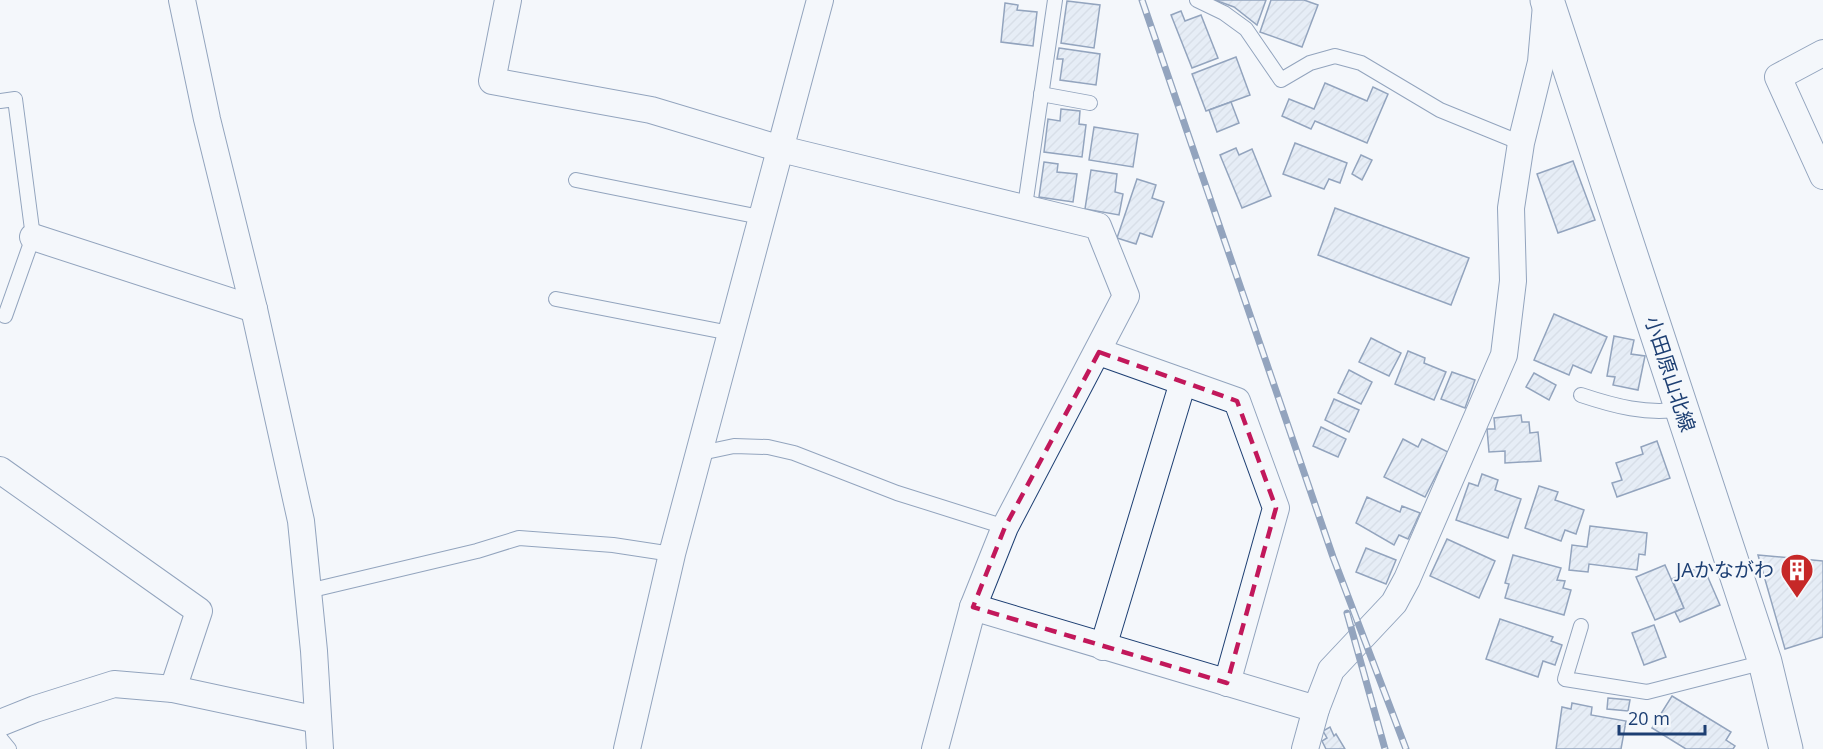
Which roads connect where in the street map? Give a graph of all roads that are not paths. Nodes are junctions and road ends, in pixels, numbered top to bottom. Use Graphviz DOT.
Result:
graph roads {
  1 [pos="182,0"];
  2 [pos="508,0"];
  3 [pos="820,0"];
  4 [pos="1055,0"];
  5 [pos="1197,0"];
  6 [pos="1547,0"];
  7 [pos="1823,53"];
  8 [pos="1041,94"];
  9 [pos="0,101"];
  10 [pos="1090,103"];
  11 [pos="1521,142"];
  12 [pos="781,149"];
  13 [pos="1823,176"];
  14 [pos="576,180"];
  15 [pos="1025,206"];
  16 [pos="760,217"];
  17 [pos="33,237"];
  18 [pos="556,299"];
  19 [pos="254,309"];
  20 [pos="5,316"];
  21 [pos="730,333"];
  22 [pos="1099,351"];
  23 [pos="1183,382"];
  24 [pos="1581,395"];
  25 [pos="1682,409"];
  26 [pos="701,453"];
  27 [pos="0,470"];
  28 [pos="1005,527"];
  29 [pos="672,554"];
  30 [pos="308,591"];
  31 [pos="973,607"];
  32 [pos="1581,626"];
  33 [pos="1103,647"];
  34 [pos="1765,662"];
  35 [pos="1227,683"];
  36 [pos="173,689"];
  37 [pos="1316,709"];
  38 [pos="318,720"];
  39 [pos="0,723"];
  40 [pos="0,738"];
  41 [pos="9,749"];
  42 [pos="320,749"];
  43 [pos="627,749"];
  44 [pos="935,749"];
  45 [pos="1305,749"];
  46 [pos="1786,749"];
  1 -- 19 [label="street"];
  2 -- 12 [label="street"];
  3 -- 12 [label="street"];
  4 -- 8 [label="lane"];
  5 -- 11 [label="lane"];
  6 -- 11 [label="street"];
  6 -- 25 [label="main road, 小田原山北線"];
  7 -- 13 [label="street"];
  8 -- 10 [label="lane"];
  8 -- 15 [label="lane"];
  9 -- 17 [label="lane"];
  11 -- 37 [label="street"];
  12 -- 15 [label="street"];
  12 -- 16 [label="street"];
  14 -- 16 [label="lane"];
  15 -- 22 [label="street"];
  16 -- 21 [label="street"];
  17 -- 19 [label="street"];
  17 -- 20 [label="lane"];
  18 -- 21 [label="lane"];
  19 -- 30 [label="street"];
  21 -- 26 [label="street"];
  22 -- 23 [label="street"];
  22 -- 28 [label="street"];
  23 -- 33 [label="street"];
  23 -- 35 [label="street"];
  24 -- 25 [label="lane"];
  25 -- 34 [label="main road, 小田原山北線"];
  26 -- 28 [label="lane"];
  26 -- 29 [label="street"];
  27 -- 36 [label="street"];
  28 -- 31 [label="street"];
  29 -- 30 [label="lane"];
  29 -- 43 [label="street"];
  30 -- 38 [label="street"];
  31 -- 33 [label="street"];
  31 -- 44 [label="street"];
  32 -- 34 [label="lane"];
  33 -- 35 [label="street"];
  34 -- 46 [label="main road, 小田原山北線"];
  35 -- 37 [label="street"];
  36 -- 38 [label="street"];
  36 -- 39 [label="street"];
  37 -- 45 [label="street"];
  38 -- 42 [label="street"];
  40 -- 41 [label="lane"];
}
